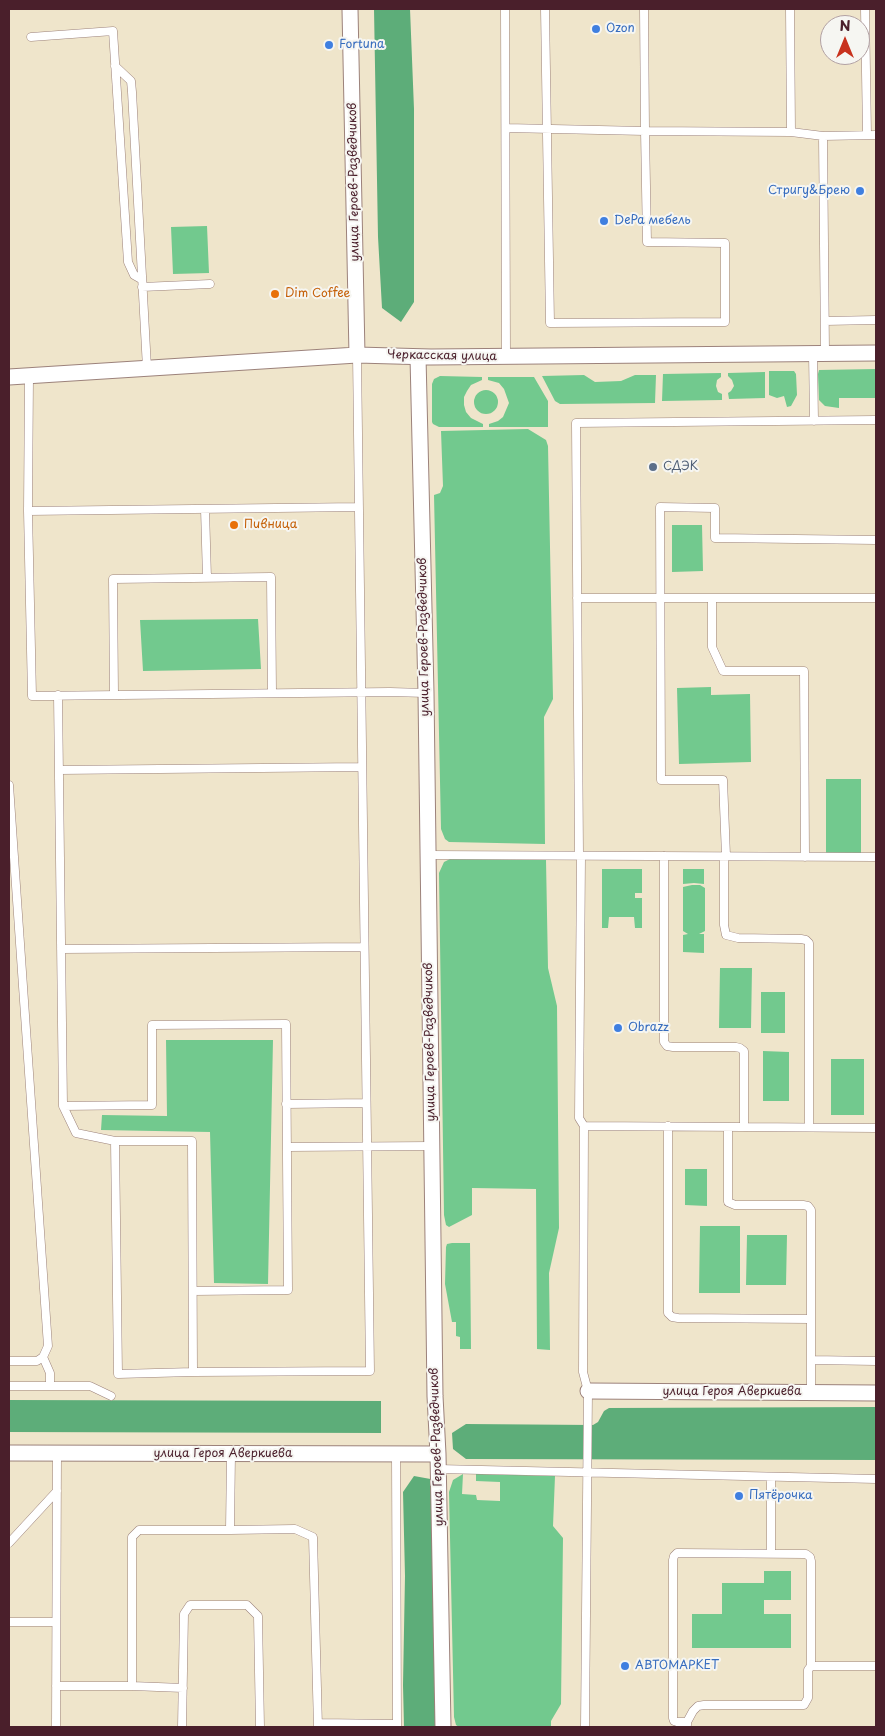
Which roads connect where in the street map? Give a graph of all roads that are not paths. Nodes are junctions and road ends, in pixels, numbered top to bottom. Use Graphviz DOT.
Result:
graph roads {
  1 [pos="350,9"];
  2 [pos="505,9"];
  3 [pos="545,9"];
  4 [pos="644,9"];
  5 [pos="790,9"];
  6 [pos="864,9"];
  7 [pos="31,37"];
  8 [pos="115,66"];
  9 [pos="506,128"];
  10 [pos="547,129"];
  11 [pos="646,131"];
  12 [pos="791,132"];
  13 [pos="876,135"];
  14 [pos="824,136"];
  15 [pos="867,136"];
  16 [pos="135,146"];
  17 [pos="120,147"];
  18 [pos="142,283"];
  19 [pos="210,284"];
  20 [pos="825,320"];
  21 [pos="876,320"];
  22 [pos="876,352"];
  23 [pos="819,353"];
  24 [pos="358,355"];
  25 [pos="506,356"];
  26 [pos="418,357"];
  27 [pos="147,368"];
  28 [pos="29,376"];
  29 [pos="9,377"];
  30 [pos="814,420"];
  31 [pos="876,420"];
  32 [pos="359,507"];
  33 [pos="205,509"];
  34 [pos="28,511"];
  35 [pos="876,540"];
  36 [pos="208,578"];
  37 [pos="577,598"];
  38 [pos="659,598"];
  39 [pos="712,598"];
  40 [pos="876,598"];
  41 [pos="361,692"];
  42 [pos="272,693"];
  43 [pos="426,693"];
  44 [pos="58,695"];
  45 [pos="114,695"];
  46 [pos="362,767"];
  47 [pos="59,770"];
  48 [pos="9,784"];
  49 [pos="11,838"];
  50 [pos="428,855"];
  51 [pos="580,856"];
  52 [pos="664,856"];
  53 [pos="725,856"];
  54 [pos="805,857"];
  55 [pos="876,857"];
  56 [pos="364,947"];
  57 [pos="61,949"];
  58 [pos="366,1103"];
  59 [pos="286,1104"];
  60 [pos="63,1106"];
  61 [pos="584,1126"];
  62 [pos="668,1126"];
  63 [pos="728,1127"];
  64 [pos="744,1127"];
  65 [pos="809,1127"];
  66 [pos="876,1128"];
  67 [pos="115,1141"];
  68 [pos="432,1146"];
  69 [pos="287,1148"];
  70 [pos="366,1148"];
  71 [pos="192,1291"];
  72 [pos="811,1318"];
  73 [pos="43,1357"];
  74 [pos="811,1360"];
  75 [pos="9,1361"];
  76 [pos="876,1361"];
  77 [pos="193,1372"];
  78 [pos="9,1386"];
  79 [pos="50,1386"];
  80 [pos="588,1391"];
  81 [pos="811,1392"];
  82 [pos="876,1393"];
  83 [pos="111,1396"];
  84 [pos="9,1453"];
  85 [pos="57,1453"];
  86 [pos="231,1454"];
  87 [pos="396,1454"];
  88 [pos="438,1462"];
  89 [pos="588,1472"];
  90 [pos="771,1477"];
  91 [pos="876,1479"];
  92 [pos="57,1491"];
  93 [pos="230,1530"];
  94 [pos="9,1543"];
  95 [pos="771,1553"];
  96 [pos="9,1622"];
  97 [pos="56,1622"];
  98 [pos="811,1666"];
  99 [pos="876,1666"];
  100 [pos="56,1686"];
  101 [pos="132,1686"];
  102 [pos="183,1688"];
  103 [pos="318,1725"];
  104 [pos="687,1725"];
  105 [pos="397,1726"];
  106 [pos="56,1727"];
  107 [pos="182,1727"];
  108 [pos="260,1727"];
  109 [pos="443,1727"];
  110 [pos="586,1727"];
  1 -- 24 [label="street, улица Героев-Разведчиков"];
  2 -- 9 [label="lane"];
  3 -- 10 [label="lane"];
  4 -- 11 [label="lane"];
  5 -- 12 [label="lane"];
  6 -- 15 [label="lane"];
  7 -- 8 [label="lane"];
  8 -- 16 [label="lane"];
  8 -- 17 [label="lane"];
  9 -- 10 [label="lane"];
  9 -- 25 [label="lane"];
  10 -- 11 [label="lane"];
  10 -- 11 [label="lane"];
  11 -- 12 [label="lane"];
  12 -- 14 [label="lane"];
  13 -- 15 [label="lane"];
  14 -- 15 [label="lane"];
  14 -- 20 [label="lane"];
  16 -- 17 [label="lane"];
  16 -- 18 [label="lane"];
  17 -- 18 [label="lane"];
  18 -- 19 [label="lane"];
  18 -- 27 [label="lane"];
  20 -- 21 [label="lane"];
  20 -- 23 [label="lane"];
  22 -- 23 [label="street, Черкасская улица"];
  23 -- 25 [label="street, Черкасская улица"];
  23 -- 30 [label="lane"];
  24 -- 26 [label="street, Черкасская улица"];
  24 -- 27 [label="street, Черкасская улица"];
  24 -- 32 [label="lane"];
  25 -- 26 [label="street, Черкасская улица"];
  26 -- 43 [label="street, улица Героев-Разведчиков"];
  27 -- 28 [label="street, Черкасская улица"];
  28 -- 29 [label="street, Черкасская улица"];
  28 -- 34 [label="lane"];
  30 -- 31 [label="lane"];
  30 -- 37 [label="lane"];
  32 -- 33 [label="lane"];
  32 -- 41 [label="lane"];
  33 -- 34 [label="lane"];
  33 -- 36 [label="lane"];
  34 -- 44 [label="lane"];
  35 -- 38 [label="lane"];
  36 -- 42 [label="lane"];
  36 -- 45 [label="lane"];
  37 -- 38 [label="lane"];
  37 -- 51 [label="lane"];
  38 -- 39 [label="lane"];
  38 -- 53 [label="lane"];
  39 -- 40 [label="lane"];
  39 -- 54 [label="lane"];
  41 -- 42 [label="lane"];
  41 -- 43 [label="lane"];
  41 -- 46 [label="lane"];
  42 -- 45 [label="lane"];
  43 -- 50 [label="street, улица Героев-Разведчиков"];
  44 -- 45 [label="lane"];
  44 -- 47 [label="lane"];
  46 -- 47 [label="lane"];
  46 -- 56 [label="lane"];
  47 -- 57 [label="lane"];
  48 -- 49 [label="lane"];
  49 -- 73 [label="lane"];
  50 -- 51 [label="lane"];
  50 -- 68 [label="street, улица Героев-Разведчиков"];
  51 -- 52 [label="lane"];
  51 -- 61 [label="lane"];
  52 -- 53 [label="lane"];
  52 -- 64 [label="lane"];
  53 -- 54 [label="lane"];
  53 -- 65 [label="lane"];
  54 -- 55 [label="lane"];
  56 -- 57 [label="lane"];
  56 -- 58 [label="lane"];
  57 -- 60 [label="lane"];
  58 -- 59 [label="lane"];
  58 -- 70 [label="lane"];
  59 -- 60 [label="lane"];
  59 -- 69 [label="lane"];
  60 -- 67 [label="lane"];
  61 -- 62 [label="lane"];
  61 -- 80 [label="lane"];
  62 -- 63 [label="lane"];
  62 -- 72 [label="lane"];
  63 -- 64 [label="lane"];
  63 -- 72 [label="lane"];
  64 -- 65 [label="lane"];
  65 -- 66 [label="lane"];
  67 -- 71 [label="lane"];
  67 -- 77 [label="lane"];
  68 -- 70 [label="lane"];
  68 -- 88 [label="street, улица Героев-Разведчиков"];
  69 -- 70 [label="lane"];
  69 -- 71 [label="lane"];
  70 -- 77 [label="lane"];
  71 -- 77 [label="lane"];
  72 -- 74 [label="lane"];
  73 -- 75 [label="lane"];
  73 -- 79 [label="lane"];
  74 -- 76 [label="lane"];
  74 -- 81 [label="lane"];
  78 -- 79 [label="lane"];
  79 -- 83 [label="lane"];
  80 -- 81 [label="street, улица Героя Аверкиева"];
  80 -- 89 [label="lane"];
  81 -- 82 [label="street, улица Героя Аверкиева"];
  84 -- 85 [label="street, улица Героя Аверкиева"];
  85 -- 86 [label="street, улица Героя Аверкиева"];
  85 -- 92 [label="lane"];
  86 -- 87 [label="street, улица Героя Аверкиева"];
  86 -- 93 [label="lane"];
  87 -- 88 [label="street, улица Героя Аверкиева"];
  87 -- 105 [label="lane"];
  88 -- 89 [label="lane"];
  88 -- 109 [label="street, улица Героев-Разведчиков"];
  89 -- 90 [label="lane"];
  89 -- 110 [label="lane"];
  90 -- 91 [label="lane"];
  90 -- 95 [label="lane"];
  92 -- 94 [label="lane"];
  92 -- 97 [label="lane"];
  93 -- 101 [label="lane"];
  93 -- 103 [label="lane"];
  95 -- 98 [label="lane"];
  95 -- 104 [label="lane"];
  96 -- 97 [label="lane"];
  97 -- 100 [label="lane"];
  98 -- 99 [label="lane"];
  98 -- 104 [label="lane"];
  100 -- 101 [label="lane"];
  100 -- 106 [label="lane"];
  101 -- 102 [label="lane"];
  102 -- 107 [label="lane"];
  102 -- 108 [label="lane"];
  103 -- 105 [label="lane"];
}
